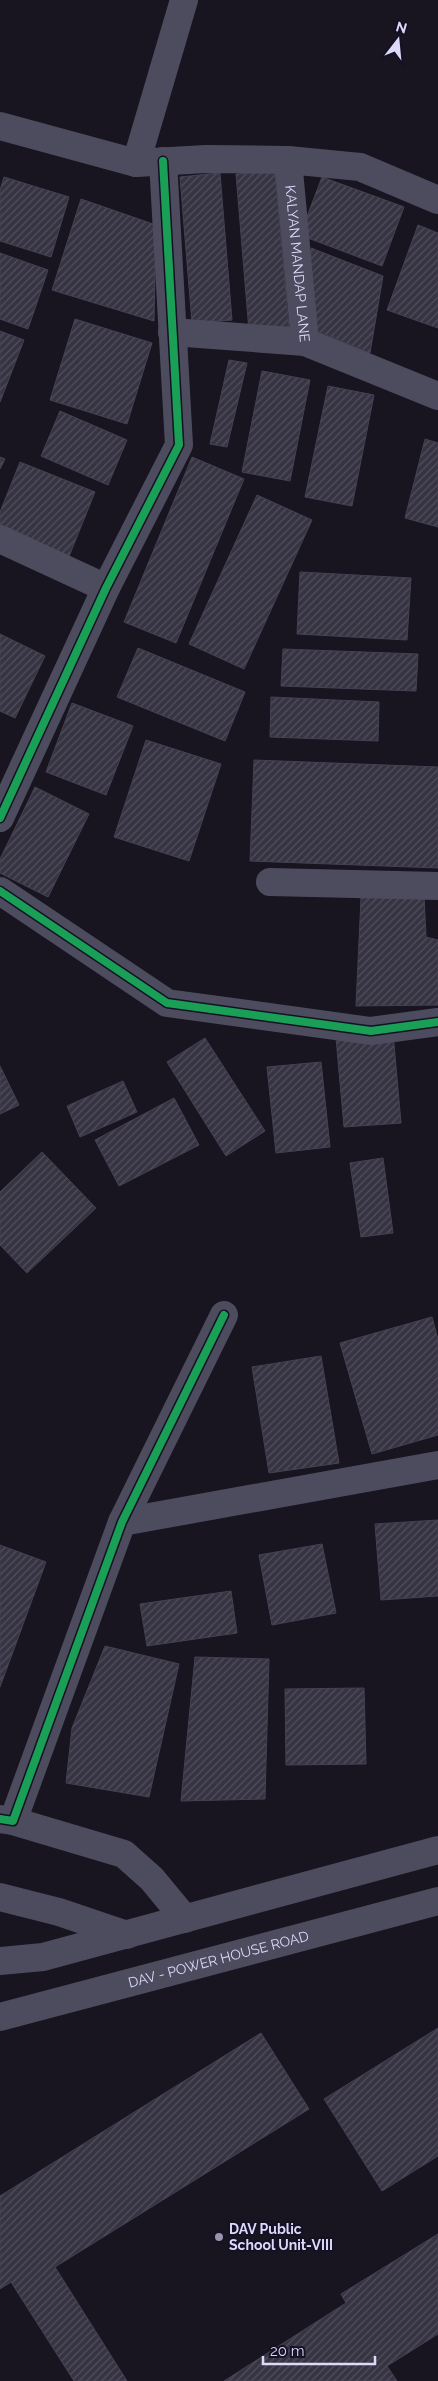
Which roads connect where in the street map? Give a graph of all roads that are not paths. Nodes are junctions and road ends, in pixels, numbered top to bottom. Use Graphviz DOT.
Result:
graph roads {
  1 [pos="184,0"];
  2 [pos="1,129"];
  3 [pos="288,160"];
  4 [pos="163,161"];
  5 [pos="136,163"];
  6 [pos="438,200"];
  7 [pos="172,332"];
  8 [pos="304,342"];
  9 [pos="438,396"];
  10 [pos="0,539"];
  11 [pos="106,588"];
  12 [pos="0,818"];
  13 [pos="270,882"];
  14 [pos="438,886"];
  15 [pos="0,892"];
  16 [pos="438,1022"];
  17 [pos="224,1315"];
  18 [pos="438,1465"];
  19 [pos="122,1522"];
  20 [pos="7,1820"];
  21 [pos="438,1850"];
  22 [pos="0,1897"];
  23 [pos="438,1901"];
  24 [pos="185,1919"];
  25 [pos="127,1935"];
  26 [pos="0,1961"];
  27 [pos="0,2017"];
  1 -- 5 [label="street"];
  2 -- 5 [label="street"];
  3 -- 4 [label="street"];
  3 -- 6 [label="street"];
  3 -- 8 [label="street, KALYAN MANDAP LANE"];
  4 -- 5 [label="street"];
  4 -- 7 [label="street"];
  7 -- 8 [label="street"];
  7 -- 11 [label="street"];
  8 -- 9 [label="street, KALYAN MANDAP LANE"];
  10 -- 11 [label="street"];
  11 -- 12 [label="street"];
  13 -- 14 [label="street"];
  15 -- 16 [label="street"];
  17 -- 19 [label="street"];
  18 -- 19 [label="street"];
  19 -- 20 [label="street"];
  20 -- 24 [label="street"];
  21 -- 24 [label="street"];
  22 -- 25 [label="street"];
  23 -- 27 [label="street, DAV - POWER HOUSE ROAD"];
  24 -- 25 [label="street"];
  25 -- 26 [label="street"];
}
